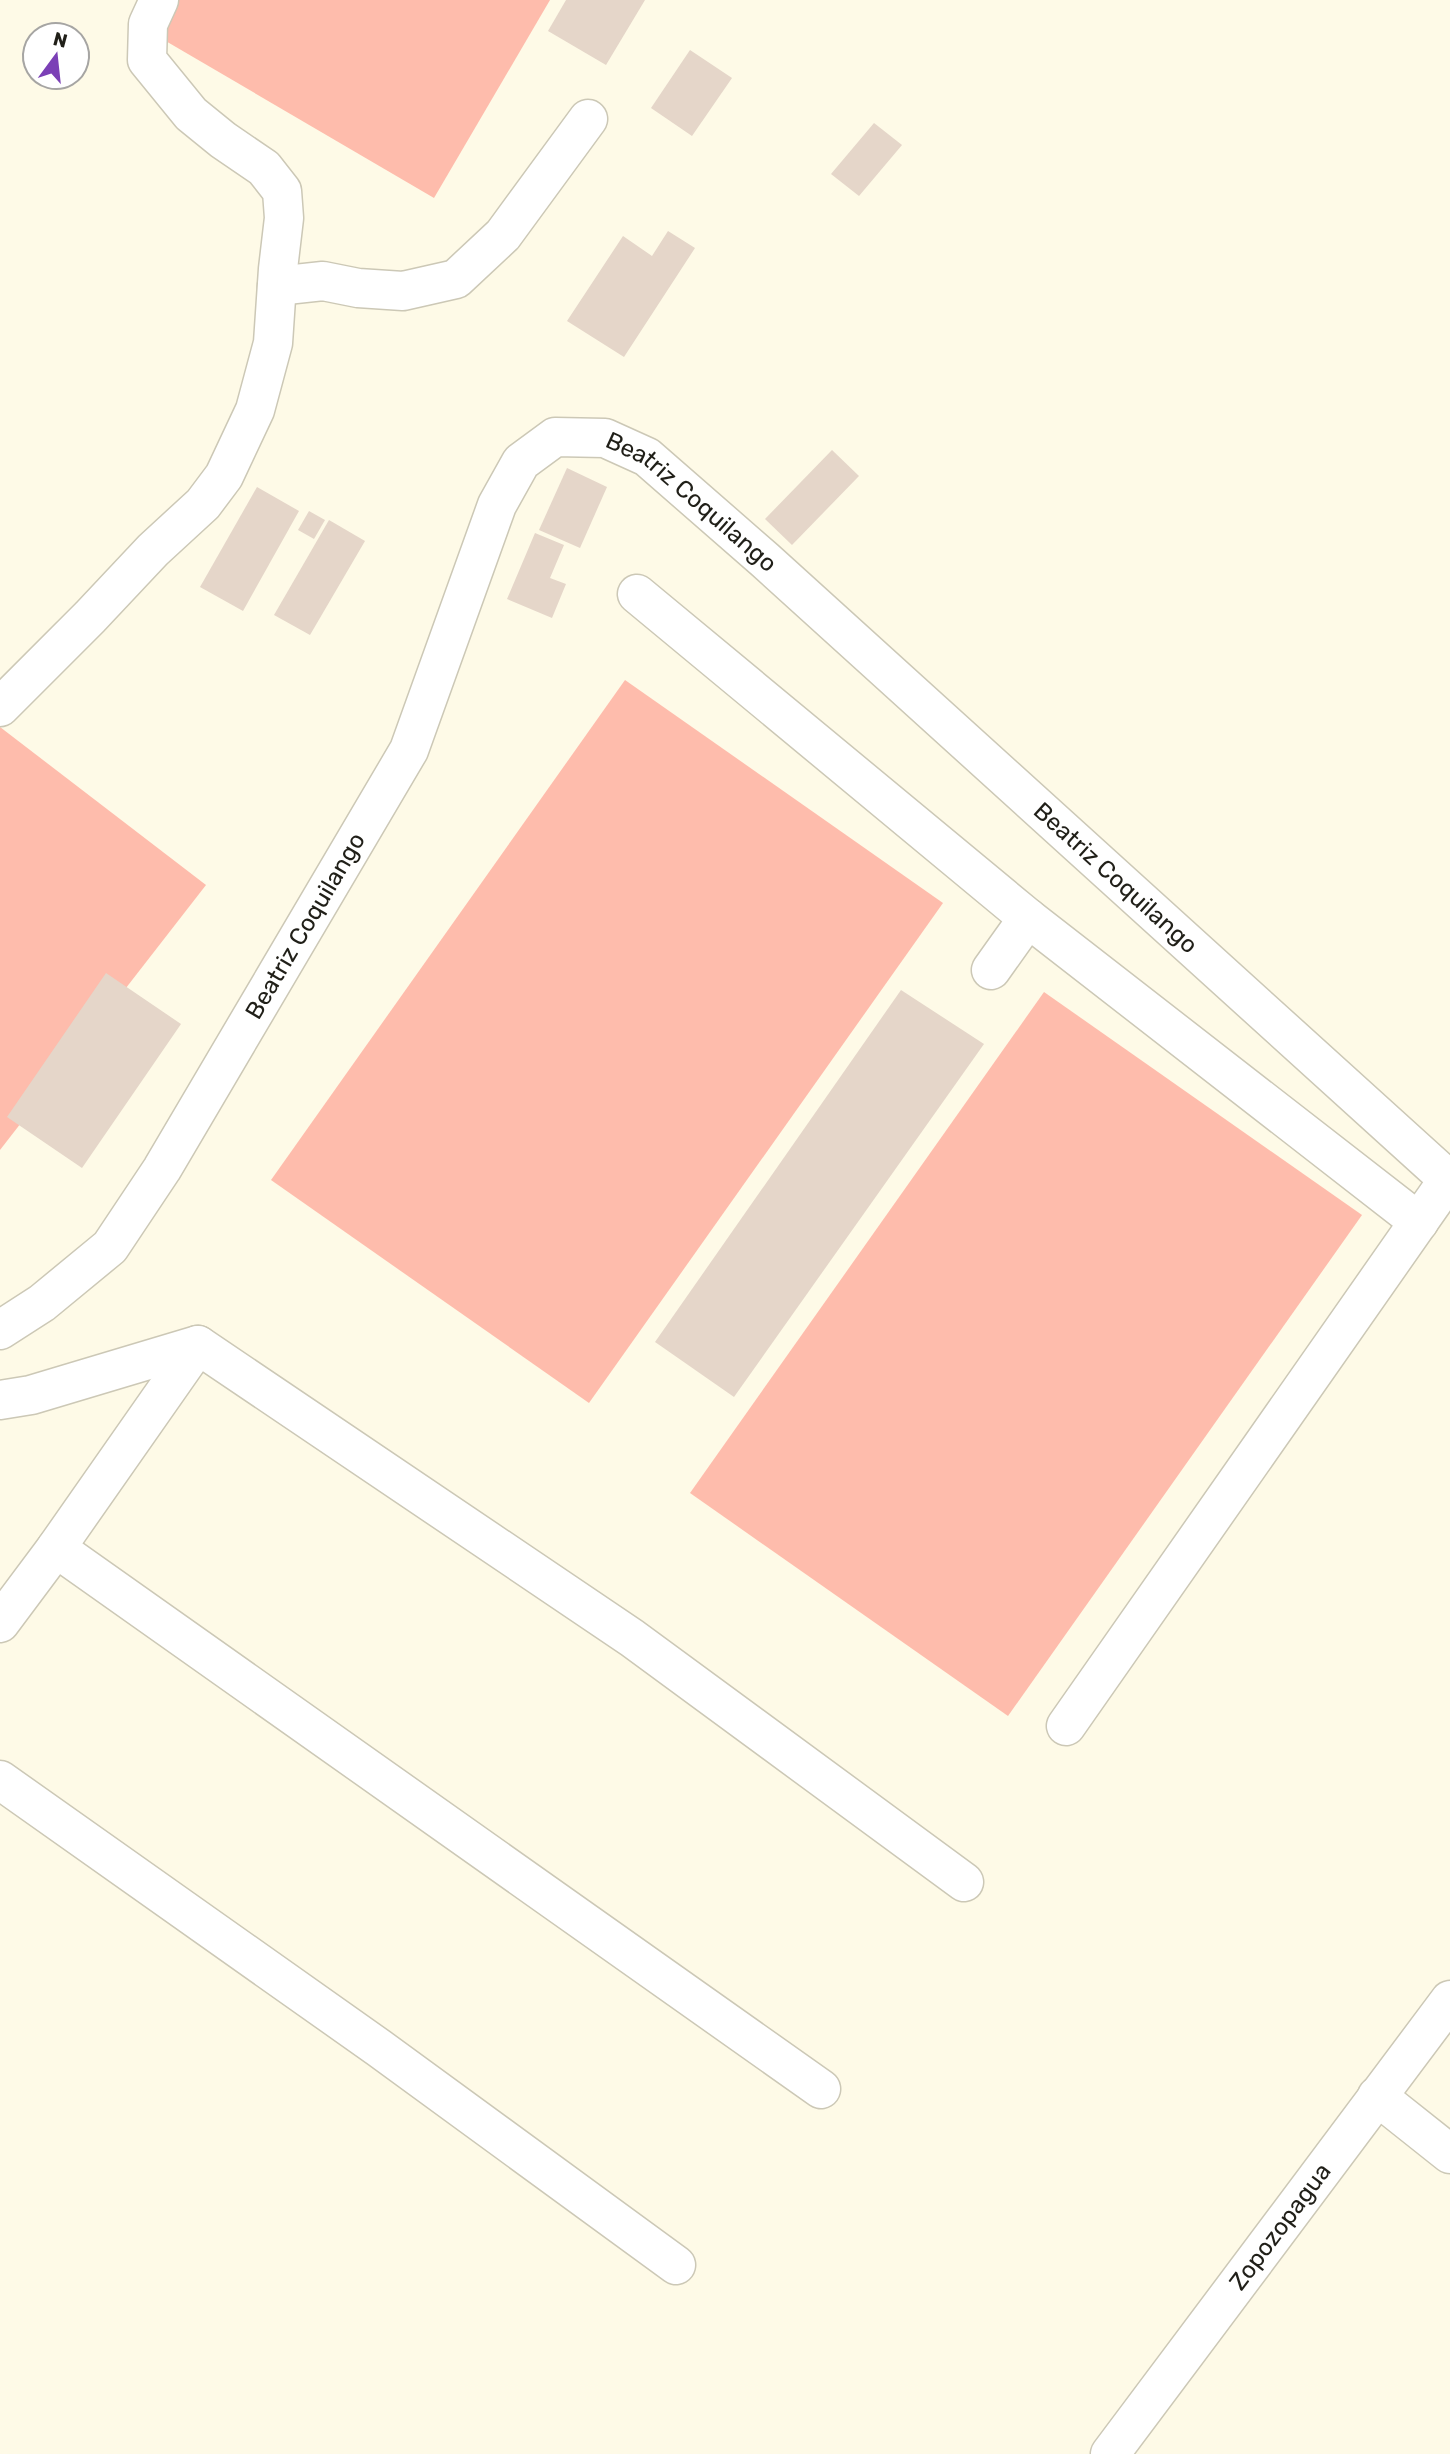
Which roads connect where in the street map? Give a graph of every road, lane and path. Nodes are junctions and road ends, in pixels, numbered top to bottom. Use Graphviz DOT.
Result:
graph roads {
  1 [pos="159,0"];
  2 [pos="588,118"];
  3 [pos="277,286"];
  4 [pos="637,594"];
  5 [pos="0,707"];
  6 [pos="1028,918"];
  7 [pos="991,970"];
  8 [pos="1449,1181"];
  9 [pos="1419,1222"];
  10 [pos="0,1330"];
  11 [pos="198,1345"];
  12 [pos="0,1400"];
  13 [pos="56,1548"];
  14 [pos="0,1623"];
  15 [pos="1066,1726"];
  16 [pos="0,1780"];
  17 [pos="964,1882"];
  18 [pos="1450,2000"];
  19 [pos="821,2089"];
  20 [pos="1377,2096"];
  21 [pos="1450,2154"];
  22 [pos="676,2265"];
  23 [pos="1110,2454"];
  1 -- 3 [label="street"];
  2 -- 3 [label="street"];
  3 -- 5 [label="street"];
  4 -- 6 [label="street"];
  6 -- 7 [label="street"];
  6 -- 9 [label="street"];
  8 -- 9 [label="street"];
  8 -- 10 [label="street, Beatriz Coquilango"];
  9 -- 15 [label="street"];
  11 -- 12 [label="street"];
  11 -- 13 [label="street"];
  11 -- 17 [label="street"];
  13 -- 14 [label="street"];
  13 -- 19 [label="street"];
  16 -- 22 [label="street"];
  18 -- 20 [label="street, Zopozopagua"];
  20 -- 21 [label="street"];
  20 -- 23 [label="street, Zopozopagua"];
}
